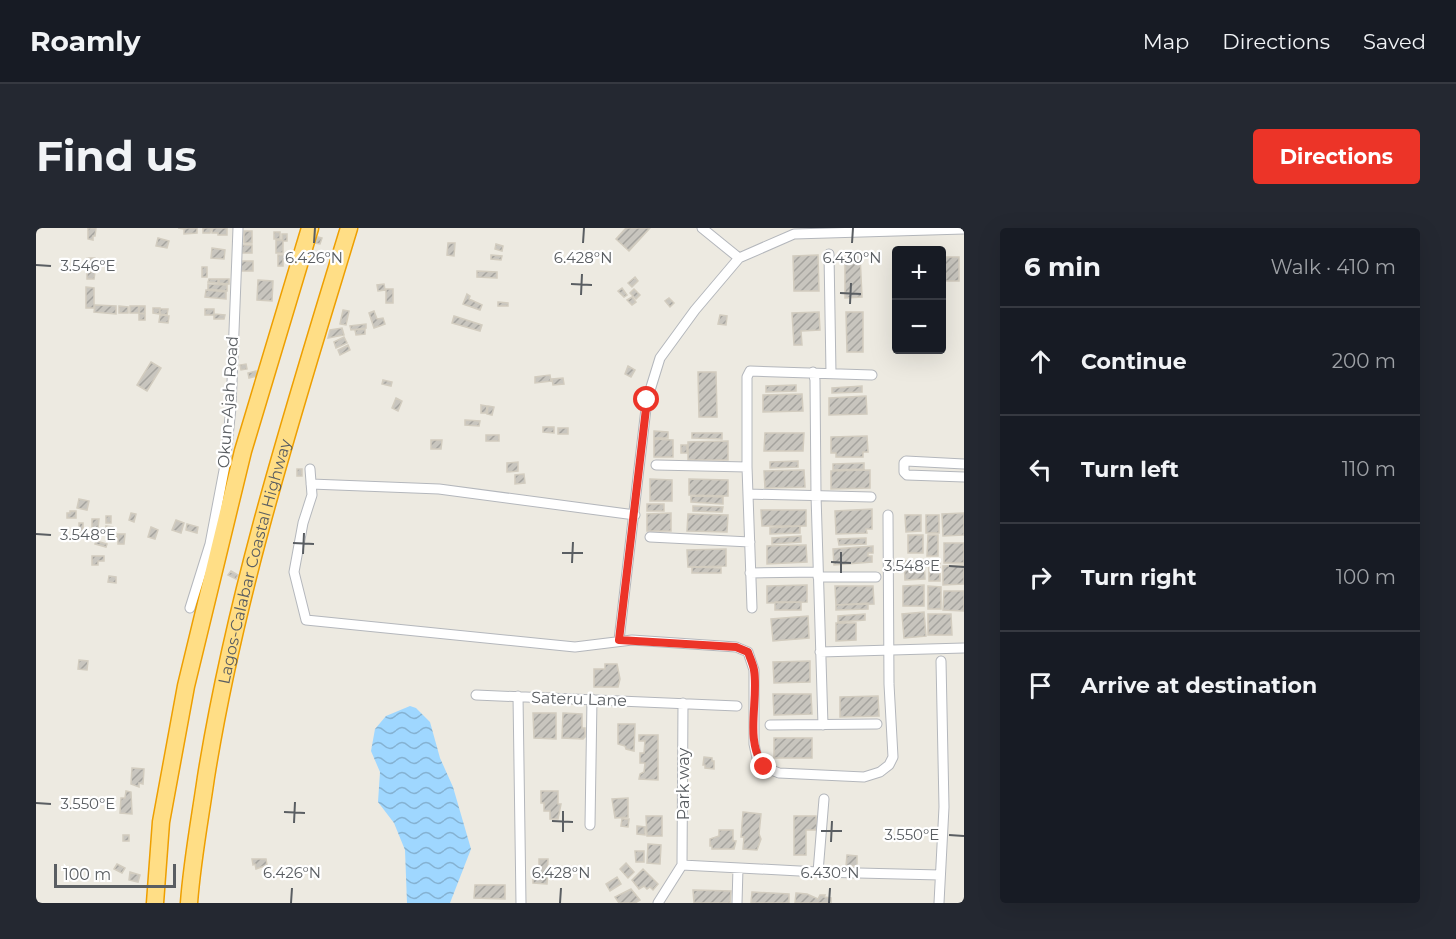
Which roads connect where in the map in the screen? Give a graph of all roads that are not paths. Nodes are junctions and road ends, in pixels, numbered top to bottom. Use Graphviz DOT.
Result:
graph roads {
  1 [pos="238,228"];
  2 [pos="310,228"];
  3 [pos="350,228"];
  4 [pos="702,228"];
  5 [pos="964,229"];
  6 [pos="874,230"];
  7 [pos="829,254"];
  8 [pos="739,258"];
  9 [pos="813,372"];
  10 [pos="831,373"];
  11 [pos="872,375"];
  12 [pos="964,464"];
  13 [pos="656,465"];
  14 [pos="747,467"];
  15 [pos="309,469"];
  16 [pos="964,477"];
  17 [pos="311,484"];
  18 [pos="748,494"];
  19 [pos="816,495"];
  20 [pos="871,497"];
  21 [pos="635,515"];
  22 [pos="888,515"];
  23 [pos="650,537"];
  24 [pos="750,542"];
  25 [pos="750,573"];
  26 [pos="818,575"];
  27 [pos="876,577"];
  28 [pos="190,608"];
  29 [pos="752,608"];
  30 [pos="619,640"];
  31 [pos="964,648"];
  32 [pos="890,649"];
  33 [pos="820,652"];
  34 [pos="941,661"];
  35 [pos="476,695"];
  36 [pos="518,696"];
  37 [pos="592,699"];
  38 [pos="683,703"];
  39 [pos="737,706"];
  40 [pos="877,724"];
  41 [pos="770,725"];
  42 [pos="823,725"];
  43 [pos="824,799"];
  44 [pos="590,825"];
  45 [pos="682,865"];
  46 [pos="738,868"];
  47 [pos="818,872"];
  48 [pos="940,875"];
  49 [pos="155,903"];
  50 [pos="189,903"];
  51 [pos="522,903"];
  52 [pos="658,903"];
  53 [pos="737,903"];
  54 [pos="939,903"];
  1 -- 28 [label="street, Okun-Ajah Road"];
  2 -- 49 [label="highway"];
  3 -- 50 [label="highway, Lagos-Calabar Coastal Highway"];
  4 -- 8 [label="street"];
  5 -- 6 [label="street"];
  6 -- 8 [label="street"];
  7 -- 10 [label="street"];
  8 -- 21 [label="street"];
  9 -- 10 [label="street"];
  9 -- 14 [label="street"];
  9 -- 19 [label="street"];
  10 -- 11 [label="street"];
  12 -- 16 [label="street"];
  13 -- 14 [label="street"];
  14 -- 18 [label="street"];
  15 -- 17 [label="street"];
  17 -- 21 [label="street"];
  17 -- 30 [label="street"];
  18 -- 19 [label="street"];
  18 -- 24 [label="street"];
  19 -- 20 [label="street"];
  19 -- 26 [label="street"];
  21 -- 30 [label="street"];
  22 -- 32 [label="street"];
  23 -- 24 [label="street"];
  24 -- 25 [label="street"];
  25 -- 26 [label="street"];
  25 -- 29 [label="street"];
  26 -- 27 [label="street"];
  26 -- 33 [label="street"];
  30 -- 32 [label="street"];
  31 -- 32 [label="street"];
  32 -- 33 [label="street"];
  33 -- 42 [label="street"];
  34 -- 48 [label="street"];
  35 -- 36 [label="street, Sateru Lane"];
  36 -- 37 [label="street, Sateru Lane"];
  36 -- 51 [label="street"];
  37 -- 38 [label="street, Sateru Lane"];
  37 -- 44 [label="street"];
  38 -- 39 [label="street, Sateru Lane"];
  38 -- 45 [label="street, Park way"];
  40 -- 42 [label="street"];
  41 -- 42 [label="street"];
  43 -- 47 [label="street"];
  45 -- 46 [label="street"];
  45 -- 52 [label="street"];
  46 -- 47 [label="street"];
  46 -- 53 [label="street"];
  47 -- 48 [label="street"];
  48 -- 54 [label="street"];
}
